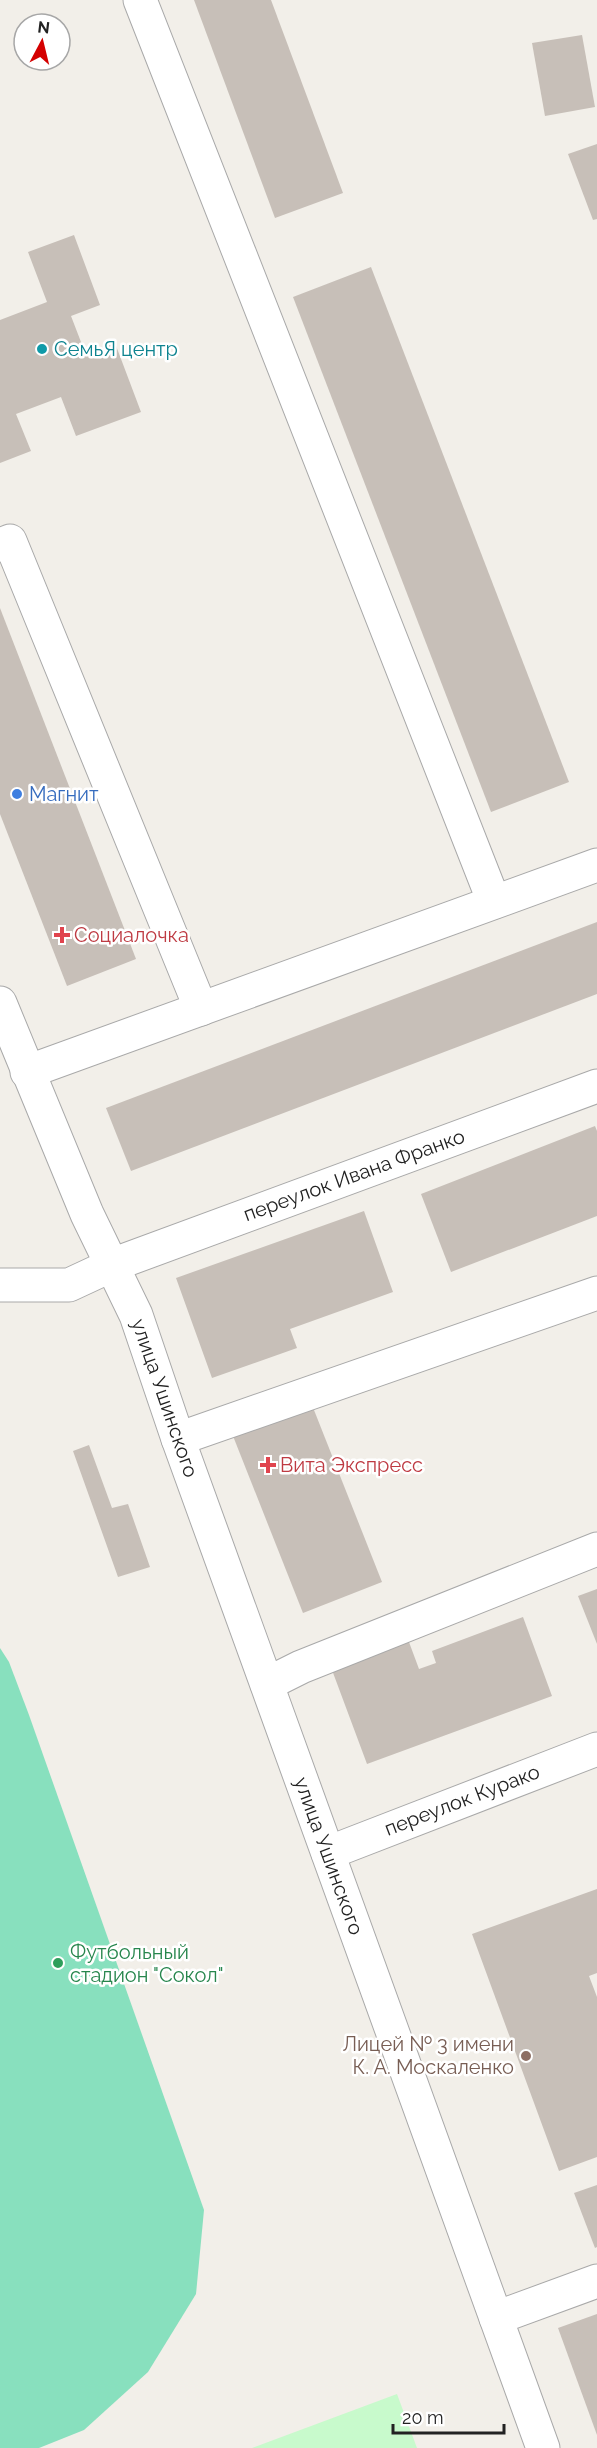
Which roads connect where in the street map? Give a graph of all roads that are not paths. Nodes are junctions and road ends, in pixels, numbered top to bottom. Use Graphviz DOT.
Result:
graph roads {
  1 [pos="140,0"];
  2 [pos="0,545"];
  3 [pos="597,865"];
  4 [pos="494,902"];
  5 [pos="0,1003"];
  6 [pos="201,1009"];
  7 [pos="27,1072"];
  8 [pos="597,1086"];
  9 [pos="112,1265"];
  10 [pos="0,1285"];
  11 [pos="597,1293"];
  12 [pos="178,1439"];
  13 [pos="597,1549"];
  14 [pos="267,1683"];
  15 [pos="597,1749"];
  16 [pos="328,1853"];
  17 [pos="597,2281"];
  18 [pos="496,2318"];
  19 [pos="543,2448"];
  1 -- 4 [label="street"];
  2 -- 6 [label="street"];
  3 -- 4 [label="street"];
  4 -- 6 [label="street"];
  5 -- 7 [label="street, улица Ушинского"];
  6 -- 7 [label="street"];
  7 -- 9 [label="street, улица Ушинского"];
  8 -- 9 [label="street, переулок Ивана Франко"];
  9 -- 10 [label="street"];
  9 -- 12 [label="street, улица Ушинского"];
  11 -- 12 [label="street"];
  12 -- 14 [label="street, улица Ушинского"];
  13 -- 14 [label="street"];
  14 -- 16 [label="street, улица Ушинского"];
  15 -- 16 [label="street, переулок Курако"];
  16 -- 18 [label="street, улица Ушинского"];
  17 -- 18 [label="street"];
  18 -- 19 [label="street, улица Ушинского"];
}
